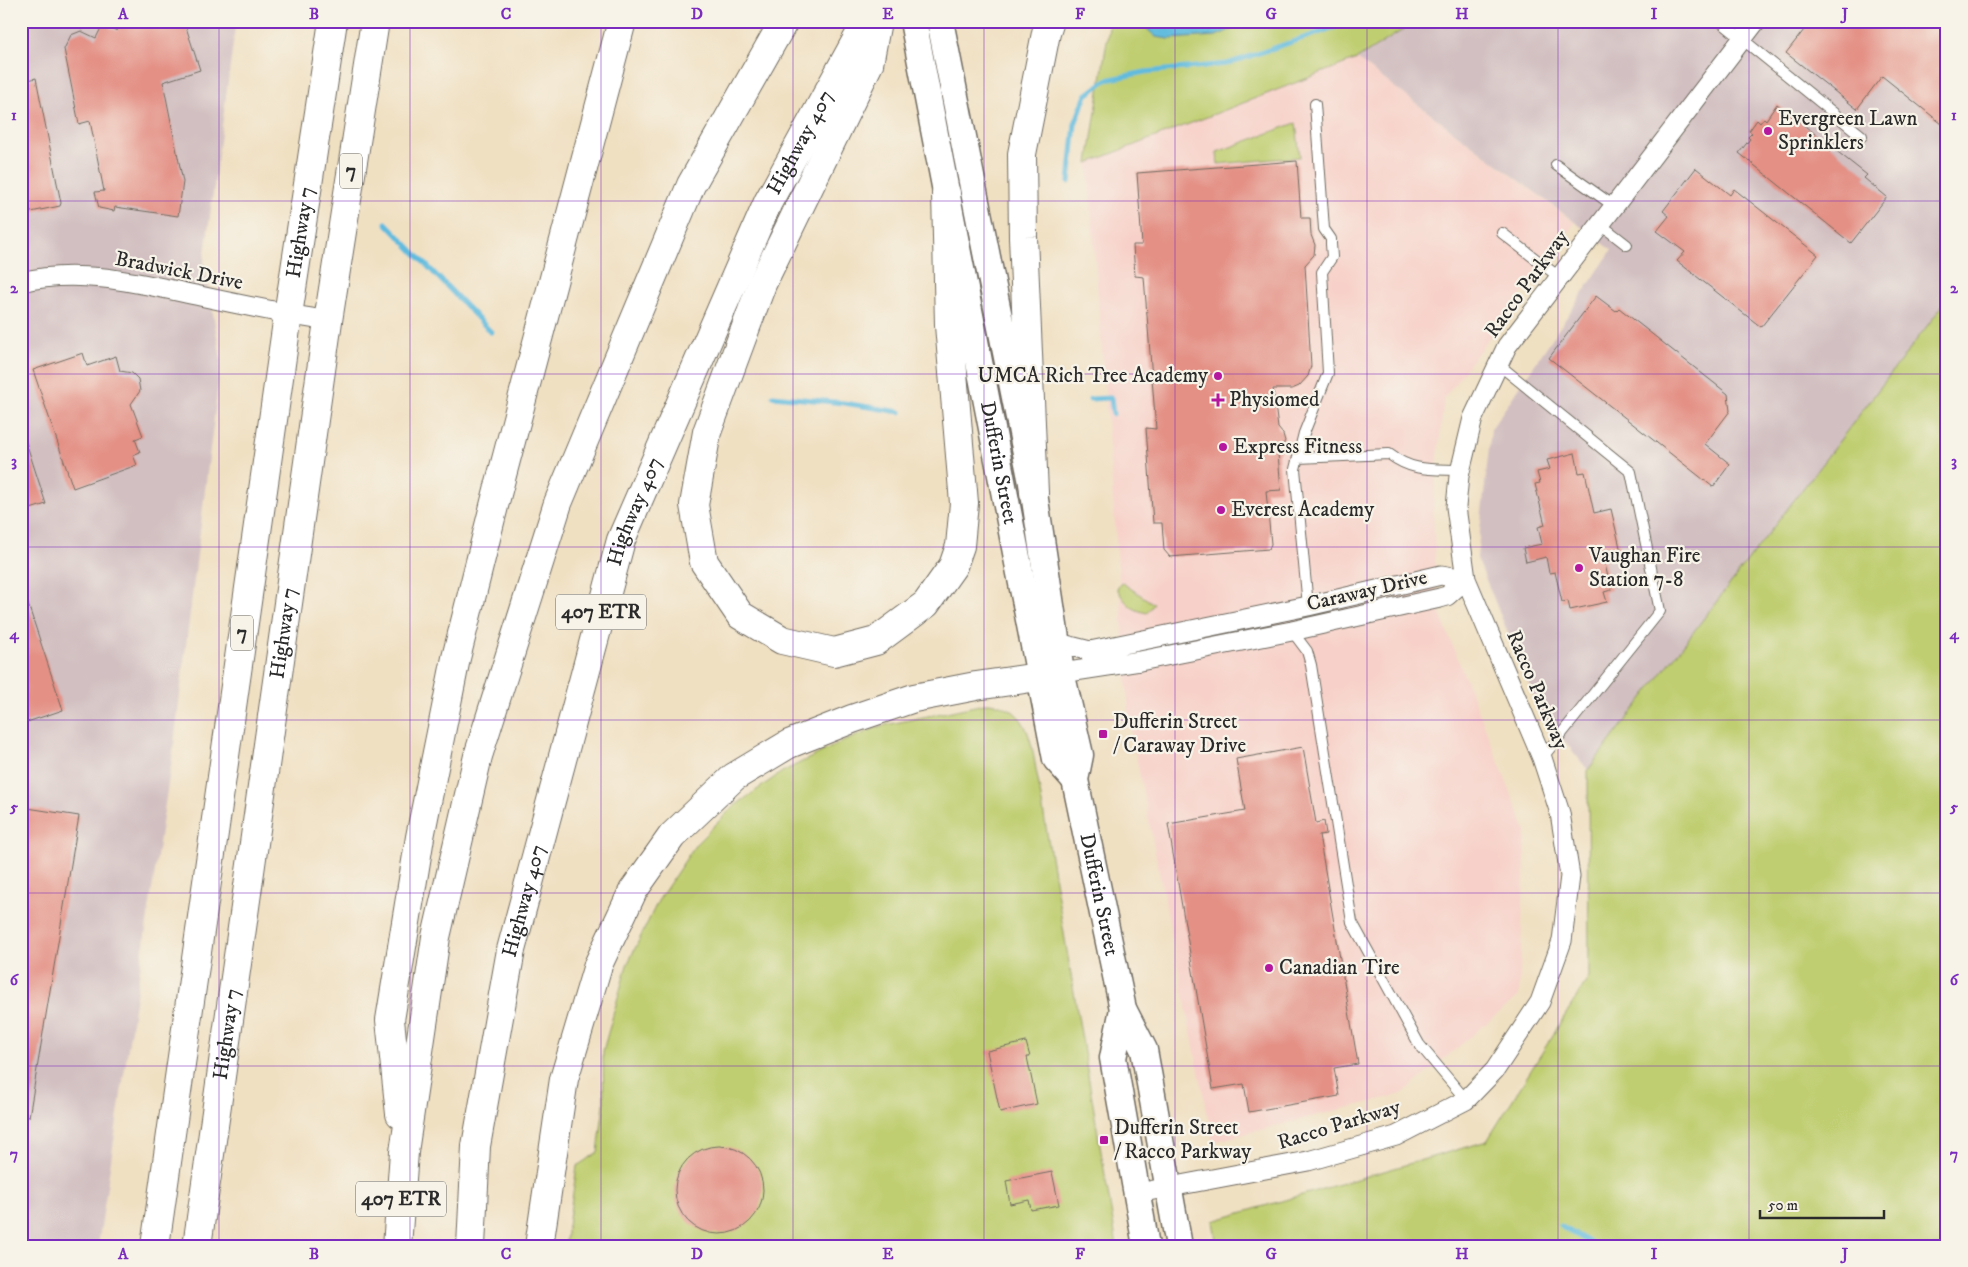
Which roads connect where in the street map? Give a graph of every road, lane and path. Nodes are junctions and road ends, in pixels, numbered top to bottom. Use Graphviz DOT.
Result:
graph roads {
  1 [pos="332,21"];
  2 [pos="375,21"];
  3 [pos="622,21"];
  4 [pos="784,21"];
  5 [pos="867,21"];
  6 [pos="878,21"];
  7 [pos="913,21"];
  8 [pos="1050,21"];
  9 [pos="1720,21"];
  10 [pos="1756,21"];
  11 [pos="941,27"];
  12 [pos="1742,40"];
  13 [pos="1315,104"];
  14 [pos="1862,136"];
  15 [pos="1556,164"];
  16 [pos="946,193"];
  17 [pos="1614,206"];
  18 [pos="1600,224"];
  19 [pos="1502,233"];
  20 [pos="1628,245"];
  21 [pos="1559,277"];
  22 [pos="21,282"];
  23 [pos="288,315"];
  24 [pos="328,321"];
  25 [pos="1498,364"];
  26 [pos="1298,458"];
  27 [pos="1460,470"];
  28 [pos="1034,493"];
  29 [pos="1466,579"];
  30 [pos="1308,606"];
  31 [pos="1292,631"];
  32 [pos="1058,644"];
  33 [pos="1050,674"];
  34 [pos="1542,758"];
  35 [pos="1123,1009"];
  36 [pos="1466,1100"];
  37 [pos="404,1152"];
  38 [pos="1168,1186"];
  39 [pos="1138,1193"];
  40 [pos="154,1246"];
  41 [pos="197,1246"];
  42 [pos="397,1246"];
  43 [pos="471,1246"];
  44 [pos="539,1246"];
  45 [pos="1146,1246"];
  46 [pos="1179,1246"];
  1 -- 23 [label="main road, Highway 7 / 7"];
  2 -- 24 [label="main road, Highway 7 / 7"];
  3 -- 37 [label="main road"];
  4 -- 37 [label="main road, 407 ETR"];
  5 -- 43 [label="main road, Highway 407 / 407 ETR"];
  6 -- 16 [label="main road"];
  7 -- 16 [label="main road, Dufferin Street"];
  8 -- 28 [label="main road"];
  9 -- 12 [label="lane"];
  10 -- 12 [label="street, Racco Parkway"];
  11 -- 28 [label="main road, Dufferin Street"];
  12 -- 14 [label="lane"];
  12 -- 17 [label="street, Racco Parkway"];
  13 -- 26 [label="lane"];
  15 -- 17 [label="lane"];
  16 -- 33 [label="main road, Dufferin Street"];
  17 -- 18 [label="street, Racco Parkway"];
  18 -- 20 [label="lane"];
  18 -- 21 [label="street, Racco Parkway"];
  19 -- 21 [label="lane"];
  21 -- 25 [label="street, Racco Parkway"];
  22 -- 23 [label="street, Bradwick Drive"];
  23 -- 24 [label="street, Bradwick Drive"];
  23 -- 40 [label="main road, Highway 7 / 7"];
  24 -- 41 [label="main road, Highway 7 / 7"];
  25 -- 27 [label="street, Racco Parkway"];
  25 -- 34 [label="lane"];
  26 -- 27 [label="lane"];
  26 -- 30 [label="lane"];
  27 -- 29 [label="street, Racco Parkway"];
  28 -- 32 [label="main road, Dufferin Street"];
  29 -- 30 [label="street, Caraway Drive"];
  29 -- 31 [label="street, Caraway Drive"];
  29 -- 34 [label="street, Racco Parkway"];
  30 -- 32 [label="street, Caraway Drive"];
  31 -- 33 [label="street, Caraway Drive"];
  31 -- 36 [label="lane"];
  32 -- 33 [label="main road, Dufferin Street"];
  33 -- 35 [label="main road, Dufferin Street"];
  33 -- 44 [label="main road"];
  34 -- 36 [label="street, Racco Parkway"];
  35 -- 38 [label="main road, Dufferin Street"];
  35 -- 39 [label="main road, Dufferin Street"];
  36 -- 38 [label="street, Racco Parkway"];
  37 -- 42 [label="main road, 407 ETR"];
  38 -- 39 [label="street, Racco Parkway"];
  38 -- 46 [label="main road, Dufferin Street"];
  39 -- 45 [label="main road, Dufferin Street"];
}
